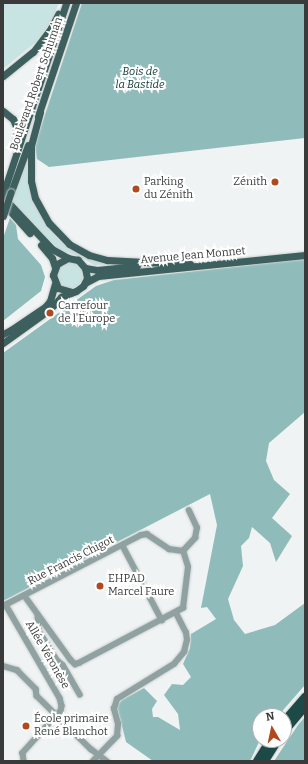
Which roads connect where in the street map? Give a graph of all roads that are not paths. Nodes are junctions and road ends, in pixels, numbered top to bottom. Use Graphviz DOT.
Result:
graph roads {
  1 [pos="64,3"];
  2 [pos="76,3"];
  3 [pos="3,76"];
  4 [pos="3,111"];
  5 [pos="40,112"];
  6 [pos="7,182"];
  7 [pos="3,195"];
  8 [pos="3,204"];
  9 [pos="3,216"];
  10 [pos="305,251"];
  11 [pos="305,255"];
  12 [pos="68,258"];
  13 [pos="164,263"];
  14 [pos="55,267"];
  15 [pos="85,268"];
  16 [pos="85,283"];
  17 [pos="55,284"];
  18 [pos="72,292"];
  19 [pos="3,334"];
  20 [pos="3,343"];
  21 [pos="189,511"];
  22 [pos="123,546"];
  23 [pos="184,551"];
  24 [pos="25,596"];
  25 [pos="4,606"];
  26 [pos="176,613"];
  27 [pos="38,614"];
  28 [pos="162,620"];
  29 [pos="3,666"];
  30 [pos="80,694"];
  31 [pos="305,697"];
  32 [pos="305,707"];
  33 [pos="292,712"];
  34 [pos="56,715"];
  35 [pos="292,722"];
  36 [pos="265,748"];
  37 [pos="273,748"];
  38 [pos="99,755"];
  39 [pos="24,761"];
  40 [pos="93,761"];
  41 [pos="107,761"];
  42 [pos="257,761"];
  43 [pos="265,761"];
  1 -- 3 [label="main road"];
  1 -- 6 [label="main road, Boulevard Robert Schuman"];
  2 -- 5 [label="main road, Boulevard Robert Schuman"];
  4 -- 6 [label="main road"];
  5 -- 9 [label="main road, Boulevard Robert Schuman, bridge"];
  5 -- 13 [label="main road"];
  6 -- 7 [label="main road, Boulevard Robert Schuman"];
  7 -- 12 [label="main road"];
  8 -- 14 [label="main road"];
  10 -- 13 [label="main road, Avenue Jean Monnet"];
  11 -- 16 [label="main road, Avenue Jean Monnet"];
  12 -- 14 [label="main road"];
  12 -- 15 [label="main road"];
  13 -- 15 [label="main road, Avenue Jean Monnet"];
  14 -- 17 [label="main road"];
  15 -- 16 [label="main road"];
  16 -- 18 [label="main road"];
  17 -- 18 [label="main road"];
  17 -- 19 [label="main road"];
  18 -- 20 [label="main road"];
  21 -- 23 [label="street"];
  22 -- 23 [label="street, Rue Francis Chigot"];
  22 -- 24 [label="street, Rue Francis Chigot"];
  22 -- 28 [label="street"];
  23 -- 26 [label="street"];
  24 -- 25 [label="street, Rue Francis Chigot"];
  24 -- 27 [label="street"];
  25 -- 34 [label="street, Allée Véronèse"];
  26 -- 28 [label="street"];
  26 -- 38 [label="street"];
  27 -- 28 [label="street"];
  27 -- 30 [label="street"];
  29 -- 34 [label="street"];
  31 -- 33 [label="highway"];
  32 -- 35 [label="highway"];
  34 -- 38 [label="street"];
  34 -- 39 [label="street"];
  36 -- 42 [label="highway"];
  37 -- 43 [label="highway"];
  38 -- 40 [label="street"];
  38 -- 41 [label="street"];
}
